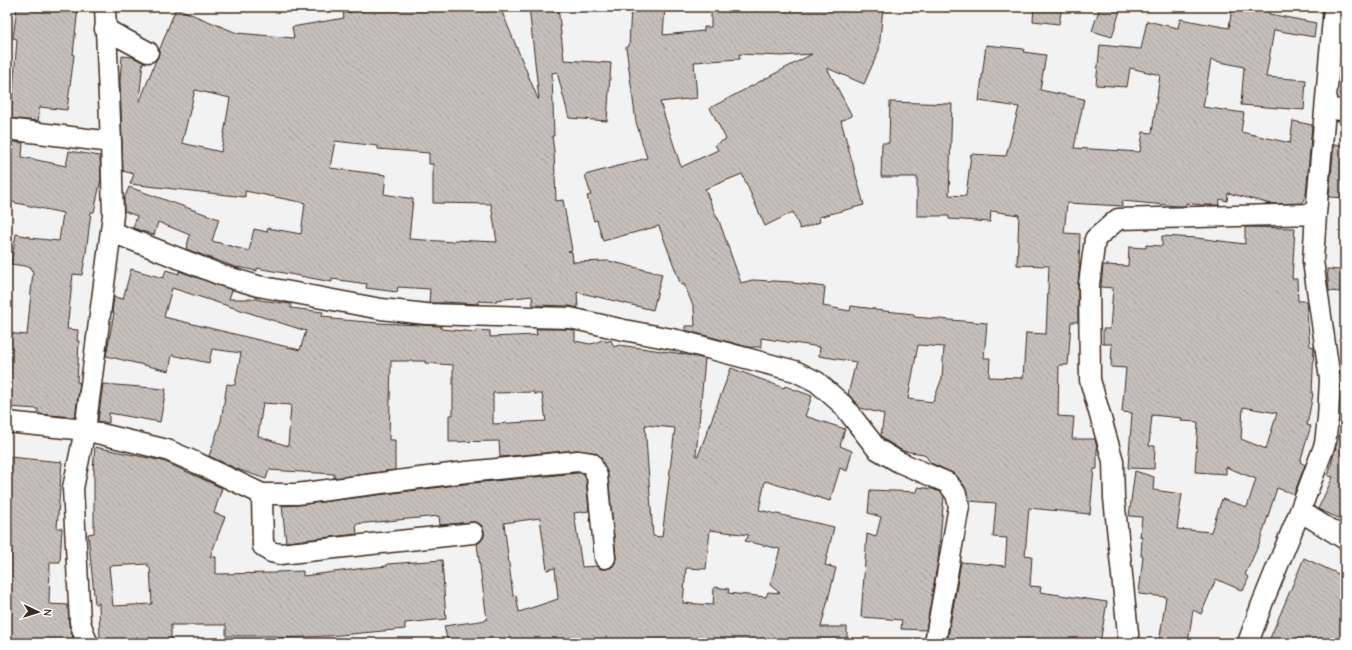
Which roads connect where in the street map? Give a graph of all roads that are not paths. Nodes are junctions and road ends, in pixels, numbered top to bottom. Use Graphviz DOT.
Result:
graph roads {
  1 [pos="105,7"];
  2 [pos="1334,7"];
  3 [pos="105,29"];
  4 [pos="148,52"];
  5 [pos="1336,109"];
  6 [pos="7,129"];
  7 [pos="112,142"];
  8 [pos="1316,214"];
  9 [pos="112,232"];
  10 [pos="7,422"];
  11 [pos="85,430"];
  12 [pos="262,494"];
  13 [pos="1300,511"];
  14 [pos="473,533"];
  15 [pos="1345,539"];
  16 [pos="605,558"];
  17 [pos="88,643"];
  18 [pos="935,643"];
  19 [pos="1130,643"];
  20 [pos="1248,643"];
  1 -- 3 [label="street"];
  2 -- 5 [label="street"];
  3 -- 4 [label="street"];
  3 -- 7 [label="street"];
  5 -- 8 [label="street"];
  6 -- 7 [label="street"];
  7 -- 9 [label="street"];
  8 -- 13 [label="street"];
  8 -- 19 [label="street"];
  9 -- 11 [label="street"];
  9 -- 18 [label="street"];
  10 -- 11 [label="street"];
  11 -- 12 [label="street"];
  11 -- 17 [label="street"];
  12 -- 14 [label="street"];
  12 -- 16 [label="street"];
  13 -- 15 [label="street"];
  13 -- 20 [label="street"];
}
